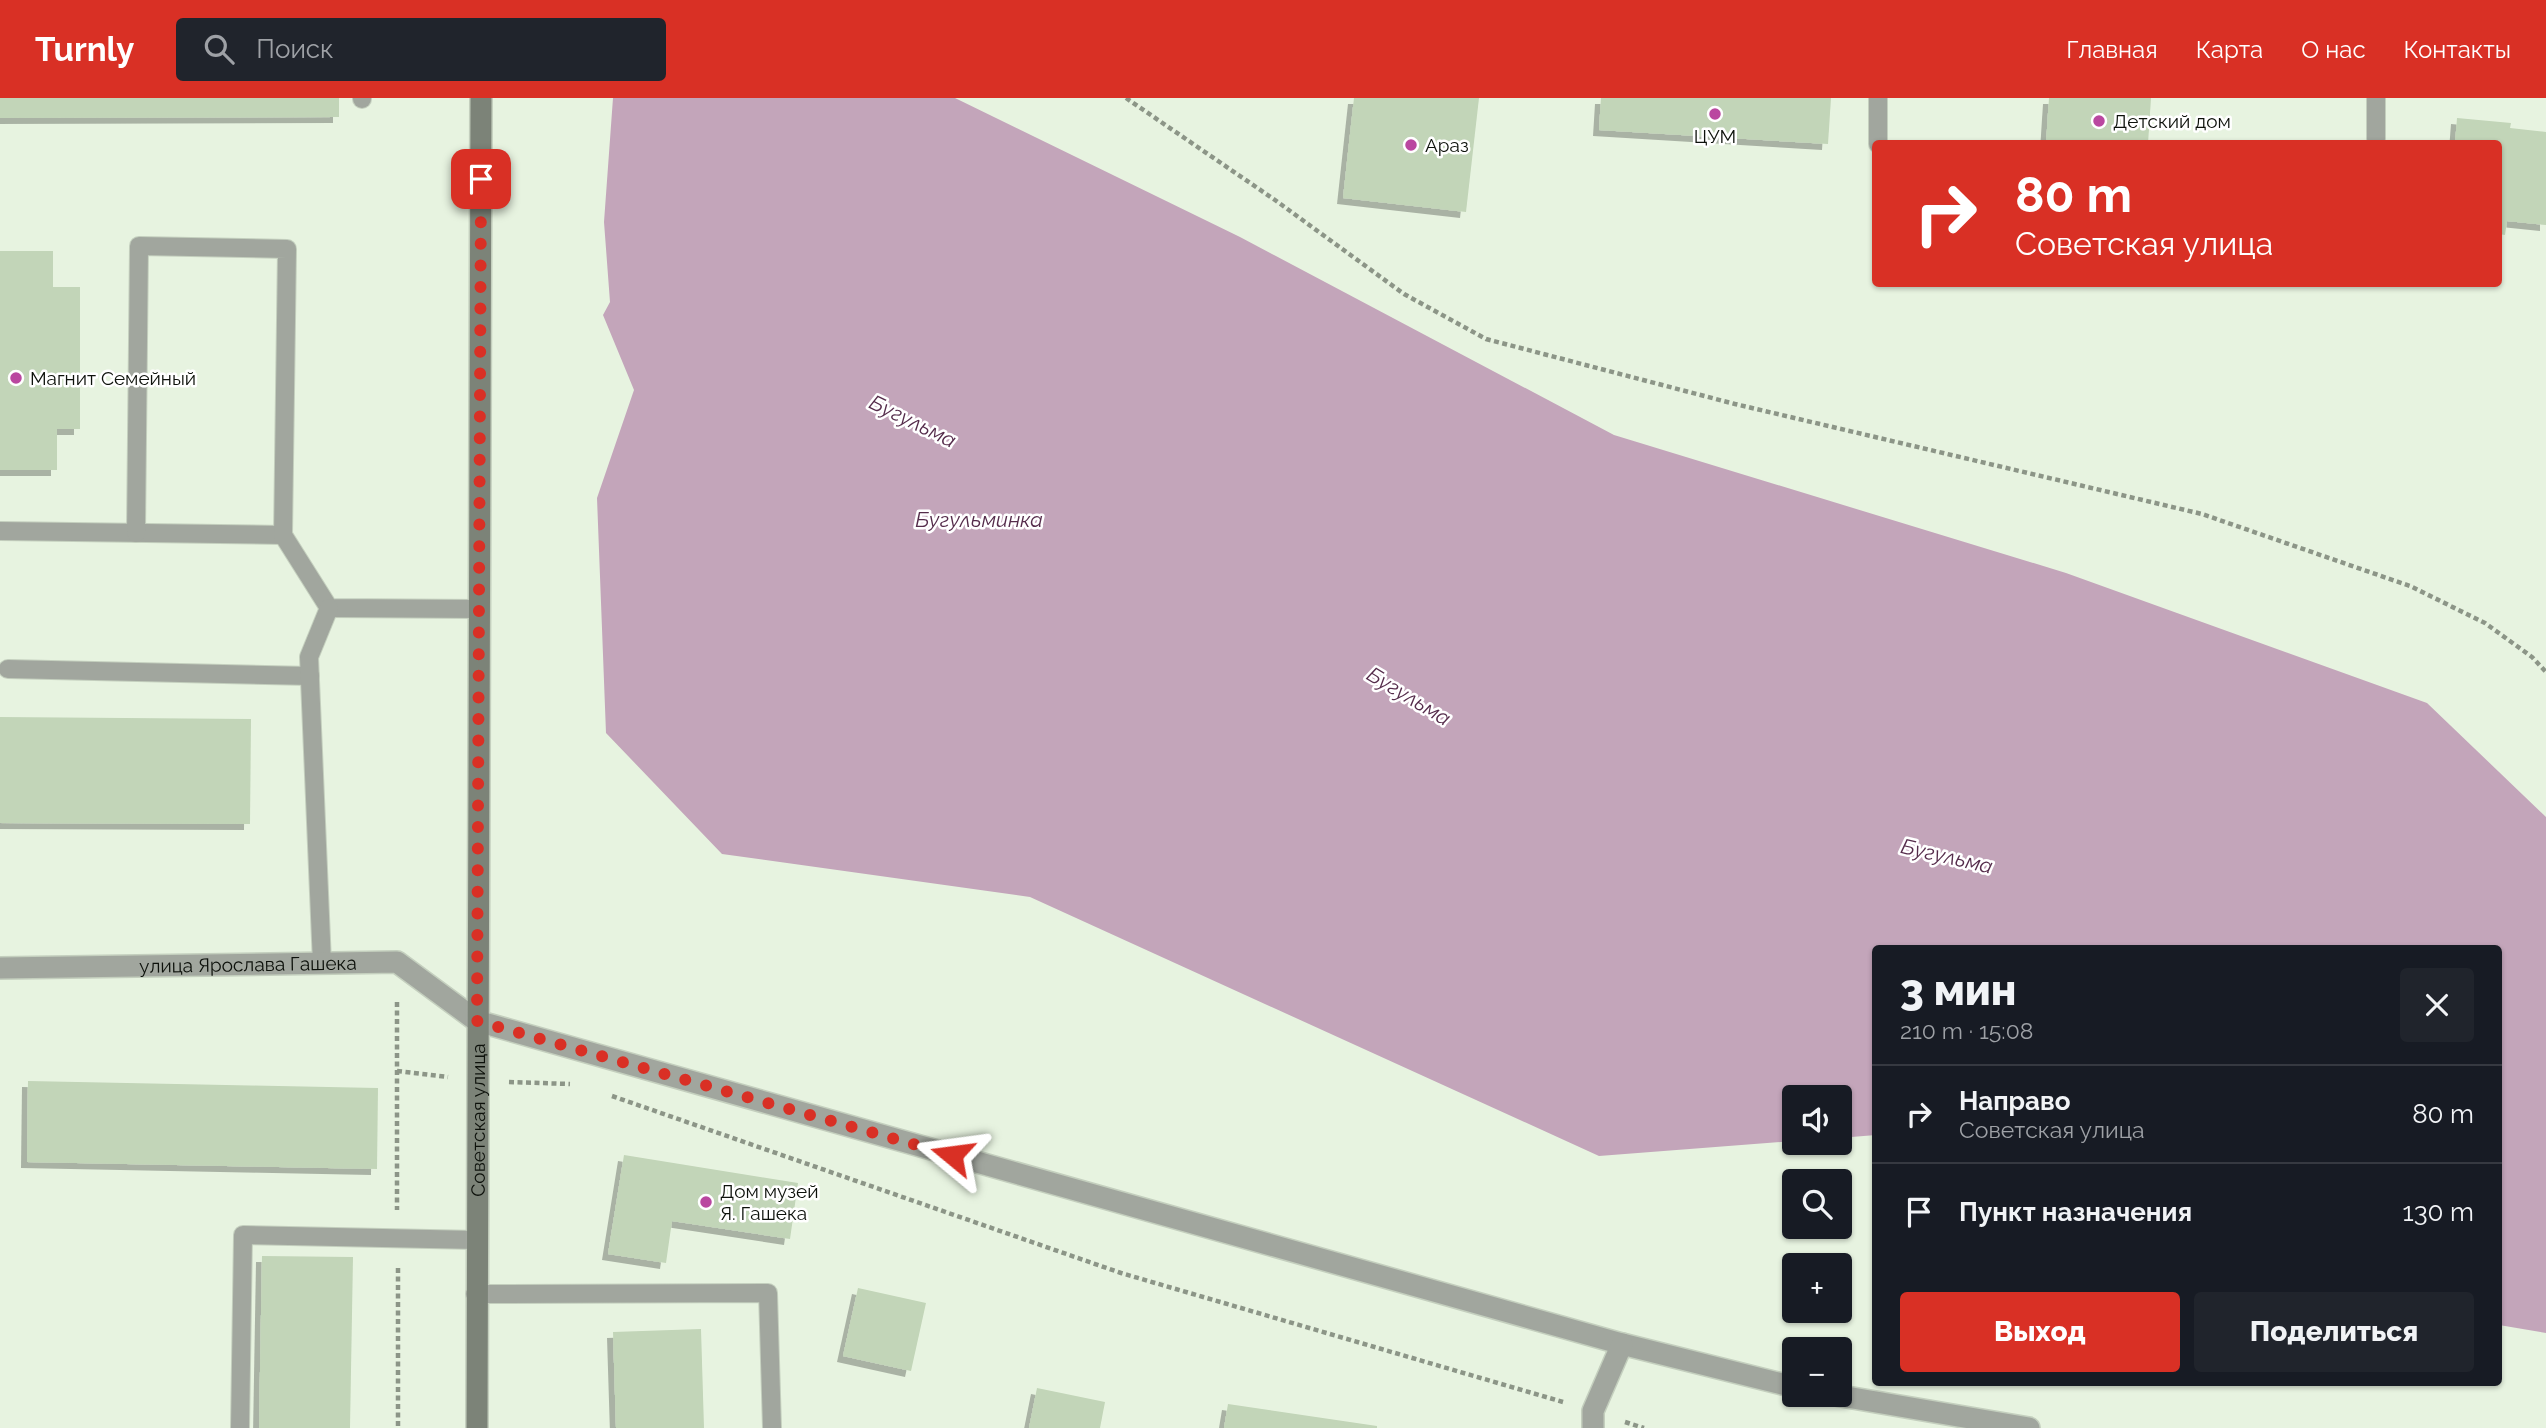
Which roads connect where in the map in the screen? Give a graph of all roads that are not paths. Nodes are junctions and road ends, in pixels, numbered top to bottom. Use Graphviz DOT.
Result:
graph roads {
  1 [pos="481,98"];
  2 [pos="1878,98"];
  3 [pos="2376,98"];
  4 [pos="2376,139"];
  5 [pos="1878,140"];
  6 [pos="0,531"];
  7 [pos="136,533"];
  8 [pos="283,535"];
  9 [pos="329,608"];
  10 [pos="479,609"];
  11 [pos="8,669"];
  12 [pos="310,676"];
  13 [pos="322,963"];
  14 [pos="0,968"];
  15 [pos="477,1021"];
  16 [pos="476,1240"];
  17 [pos="475,1294"];
  18 [pos="1622,1344"];
  19 [pos="1782,1384"];
  20 [pos="1852,1398"];
  21 [pos="1593,1420"];
  22 [pos="240,1428"];
  23 [pos="477,1428"];
  24 [pos="772,1428"];
  25 [pos="2029,1428"];
  1 -- 10 [label="street, Советская улица"];
  2 -- 5 [label="lane"];
  3 -- 4 [label="lane"];
  6 -- 7 [label="lane"];
  7 -- 8 [label="lane"];
  7 -- 8 [label="lane"];
  8 -- 9 [label="lane"];
  9 -- 10 [label="lane"];
  9 -- 12 [label="lane"];
  10 -- 15 [label="street, Советская улица"];
  11 -- 12 [label="lane"];
  12 -- 13 [label="lane"];
  13 -- 14 [label="street, улица Ярослава Гашека"];
  13 -- 15 [label="street, улица Ярослава Гашека"];
  15 -- 16 [label="street, Советская улица"];
  15 -- 18 [label="street"];
  16 -- 17 [label="street, Советская улица"];
  16 -- 22 [label="lane"];
  17 -- 23 [label="street, Советская улица"];
  17 -- 24 [label="lane"];
  18 -- 19 [label="street"];
  18 -- 21 [label="street"];
  20 -- 25 [label="street"];
}
